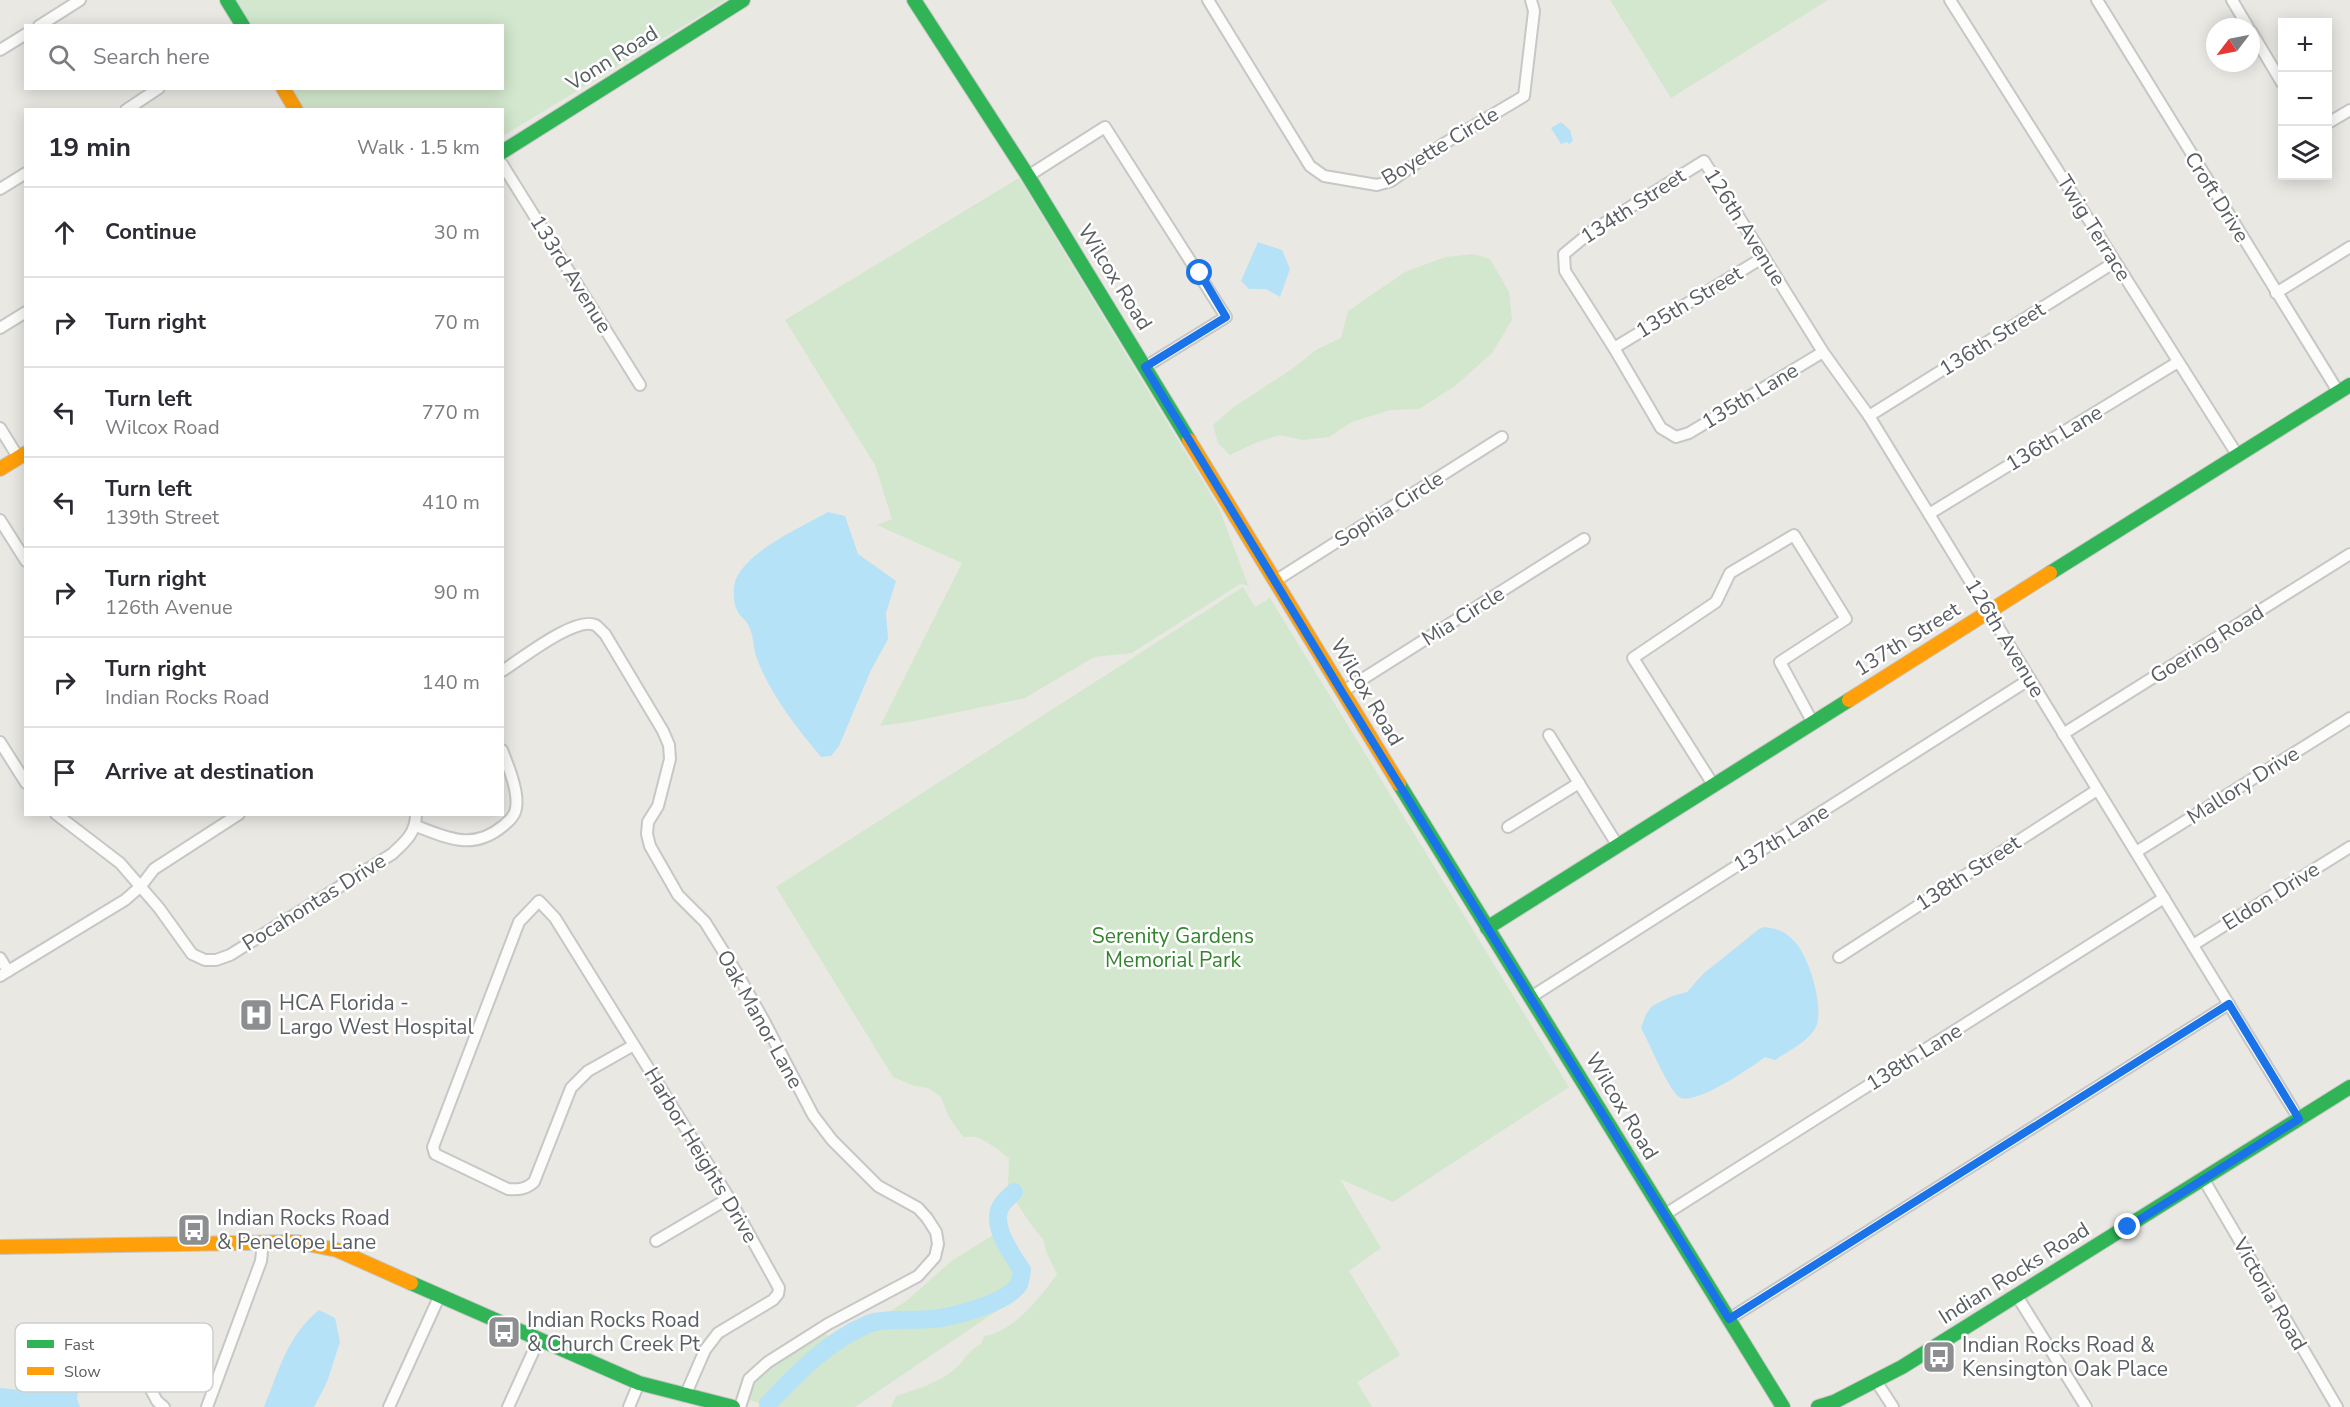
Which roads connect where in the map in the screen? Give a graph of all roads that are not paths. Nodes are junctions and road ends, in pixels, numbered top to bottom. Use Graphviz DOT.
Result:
graph roads {
  1 [pos="80,0"];
  2 [pos="227,0"];
  3 [pos="743,0"];
  4 [pos="914,0"];
  5 [pos="1208,0"];
  6 [pos="1531,0"];
  7 [pos="1950,0"];
  8 [pos="2097,0"];
  9 [pos="2232,0"];
  10 [pos="2243,18"];
  11 [pos="42,24"];
  12 [pos="242,24"];
  13 [pos="24,35"];
  14 [pos="2260,46"];
  15 [pos="0,50"];
  16 [pos="2278,75"];
  17 [pos="156,90"];
  18 [pos="284,90"];
  19 [pos="129,108"];
  20 [pos="295,108"];
  21 [pos="2350,110"];
  22 [pos="2332,121"];
  23 [pos="504,151"];
  24 [pos="1704,161"];
  25 [pos="504,167"];
  26 [pos="24,174"];
  27 [pos="1028,176"];
  28 [pos="0,189"];
  29 [pos="2350,247"];
  30 [pos="1764,257"];
  31 [pos="2115,262"];
  32 [pos="2276,293"];
  33 [pos="24,313"];
  34 [pos="0,328"];
  35 [pos="1614,348"];
  36 [pos="1823,352"];
  37 [pos="2178,362"];
  38 [pos="1145,367"];
  39 [pos="640,385"];
  40 [pos="2344,389"];
  41 [pos="1869,416"];
  42 [pos="0,429"];
  43 [pos="1502,437"];
  44 [pos="22,455"];
  45 [pos="2238,456"];
  46 [pos="0,469"];
  47 [pos="1929,514"];
  48 [pos="0,520"];
  49 [pos="1584,539"];
  50 [pos="2350,554"];
  51 [pos="24,558"];
  52 [pos="1275,581"];
  53 [pos="1989,612"];
  54 [pos="504,670"];
  55 [pos="2030,680"];
  56 [pos="1342,692"];
  57 [pos="2350,718"];
  58 [pos="1813,723"];
  59 [pos="2063,734"];
  60 [pos="1549,735"];
  61 [pos="0,742"];
  62 [pos="504,757"];
  63 [pos="24,780"];
  64 [pos="1578,783"];
  65 [pos="1714,786"];
  66 [pos="2097,790"];
  67 [pos="59,816"];
  68 [pos="236,816"];
  69 [pos="416,816"];
  70 [pos="416,826"];
  71 [pos="1508,827"];
  72 [pos="1618,846"];
  73 [pos="2350,848"];
  74 [pos="2136,852"];
  75 [pos="141,886"];
  76 [pos="2164,898"];
  77 [pos="1487,928"];
  78 [pos="2193,945"];
  79 [pos="1839,957"];
  80 [pos="0,958"];
  81 [pos="4,974"];
  82 [pos="1531,997"];
  83 [pos="2229,1004"];
  84 [pos="634,1045"];
  85 [pos="2350,1087"];
  86 [pos="2299,1119"];
  87 [pos="2204,1180"];
  88 [pos="729,1197"];
  89 [pos="1664,1215"];
  90 [pos="656,1241"];
  91 [pos="263,1242"];
  92 [pos="0,1247"];
  93 [pos="440,1295"];
  94 [pos="2016,1296"];
  95 [pos="1729,1319"];
  96 [pos="538,1339"];
  97 [pos="1876,1382"];
  98 [pos="639,1383"];
  99 [pos="213,1391"];
  100 [pos="152,1392"];
  101 [pos="213,1392"];
  102 [pos="685,1396"];
  103 [pos="164,1407"];
  104 [pos="207,1407"];
  105 [pos="389,1407"];
  106 [pos="508,1407"];
  107 [pos="629,1407"];
  108 [pos="733,1407"];
  109 [pos="740,1407"];
  110 [pos="1783,1407"];
  111 [pos="1818,1407"];
  112 [pos="1893,1407"];
  113 [pos="2086,1407"];
  114 [pos="2337,1407"];
  1 -- 11 [label="street"];
  2 -- 12 [label="street"];
  3 -- 23 [label="street, Vonn Road"];
  4 -- 27 [label="street, Wilcox Road"];
  5 -- 6 [label="street, Boyette Circle"];
  7 -- 31 [label="street, Twig Terrace"];
  8 -- 32 [label="street, Croft Drive"];
  9 -- 10 [label="street"];
  13 -- 15 [label="street"];
  14 -- 16 [label="street"];
  17 -- 19 [label="street"];
  18 -- 20 [label="street"];
  21 -- 22 [label="street"];
  24 -- 30 [label="street, 126th Avenue"];
  24 -- 35 [label="street, 134th Street"];
  25 -- 39 [label="street, 133rd Avenue"];
  26 -- 28 [label="street"];
  27 -- 38 [label="street, Wilcox Road"];
  27 -- 38 [label="street"];
  29 -- 32 [label="street"];
  30 -- 35 [label="street, 135th Street"];
  30 -- 36 [label="street, 126th Avenue"];
  31 -- 37 [label="street, Twig Terrace"];
  31 -- 41 [label="street, 136th Street"];
  32 -- 40 [label="street, Croft Drive"];
  33 -- 34 [label="street"];
  35 -- 36 [label="street, 135th Lane"];
  36 -- 41 [label="street, 126th Avenue"];
  37 -- 45 [label="street, Twig Terrace"];
  37 -- 47 [label="street, 136th Lane"];
  38 -- 52 [label="street, Wilcox Road"];
  40 -- 45 [label="street, 137th Street"];
  41 -- 47 [label="street, 126th Avenue"];
  42 -- 44 [label="street"];
  43 -- 52 [label="street, Sophia Circle"];
  44 -- 46 [label="street"];
  45 -- 53 [label="street, 137th Street"];
  47 -- 53 [label="street, 126th Avenue"];
  48 -- 51 [label="street"];
  49 -- 56 [label="street, Mia Circle"];
  50 -- 59 [label="street, Goering Road"];
  52 -- 56 [label="street, Wilcox Road"];
  53 -- 55 [label="street, 126th Avenue"];
  53 -- 58 [label="street, 137th Street"];
  54 -- 109 [label="street, Oak Manor Lane"];
  55 -- 59 [label="street, 126th Avenue"];
  55 -- 82 [label="street, 137th Lane"];
  56 -- 77 [label="street, Wilcox Road"];
  57 -- 74 [label="street, Mallory Drive"];
  58 -- 65 [label="street, 137th Street"];
  58 -- 65 [label="street"];
  59 -- 66 [label="street, 126th Avenue"];
  60 -- 64 [label="street"];
  61 -- 63 [label="street"];
  62 -- 70 [label="street"];
  64 -- 71 [label="street"];
  64 -- 72 [label="street"];
  65 -- 72 [label="street, 137th Street"];
  66 -- 74 [label="street, 126th Avenue"];
  66 -- 79 [label="street, 138th Street"];
  67 -- 75 [label="street"];
  68 -- 75 [label="street"];
  69 -- 70 [label="street"];
  70 -- 75 [label="street, Pocahontas Drive"];
  72 -- 77 [label="street, 137th Street"];
  73 -- 78 [label="street, Eldon Drive"];
  74 -- 76 [label="street, 126th Avenue"];
  75 -- 81 [label="street"];
  76 -- 78 [label="street, 126th Avenue"];
  76 -- 89 [label="street, 138th Lane"];
  77 -- 82 [label="street, Wilcox Road"];
  78 -- 83 [label="street, 126th Avenue"];
  80 -- 81 [label="street"];
  82 -- 89 [label="street, Wilcox Road"];
  83 -- 86 [label="street, 126th Avenue"];
  83 -- 95 [label="street"];
  84 -- 84 [label="street, Harbor Heights Drive"];
  84 -- 88 [label="street, Harbor Heights Drive"];
  85 -- 86 [label="street, Indian Rocks Road"];
  86 -- 87 [label="street, Indian Rocks Road"];
  87 -- 94 [label="street, Indian Rocks Road"];
  87 -- 114 [label="street, Victoria Road"];
  88 -- 90 [label="street"];
  88 -- 102 [label="street, Harbor Heights Drive"];
  89 -- 95 [label="street, Wilcox Road"];
  91 -- 92 [label="street"];
  91 -- 93 [label="street"];
  91 -- 99 [label="street"];
  93 -- 96 [label="street"];
  93 -- 105 [label="street"];
  94 -- 97 [label="street, Indian Rocks Road"];
  94 -- 113 [label="street"];
  95 -- 110 [label="street, Wilcox Road"];
  96 -- 98 [label="street"];
  96 -- 106 [label="street"];
  97 -- 111 [label="street, Indian Rocks Road"];
  97 -- 112 [label="street"];
  98 -- 102 [label="street"];
  98 -- 107 [label="street"];
  100 -- 103 [label="street"];
  101 -- 104 [label="street"];
  102 -- 108 [label="street"];
}
